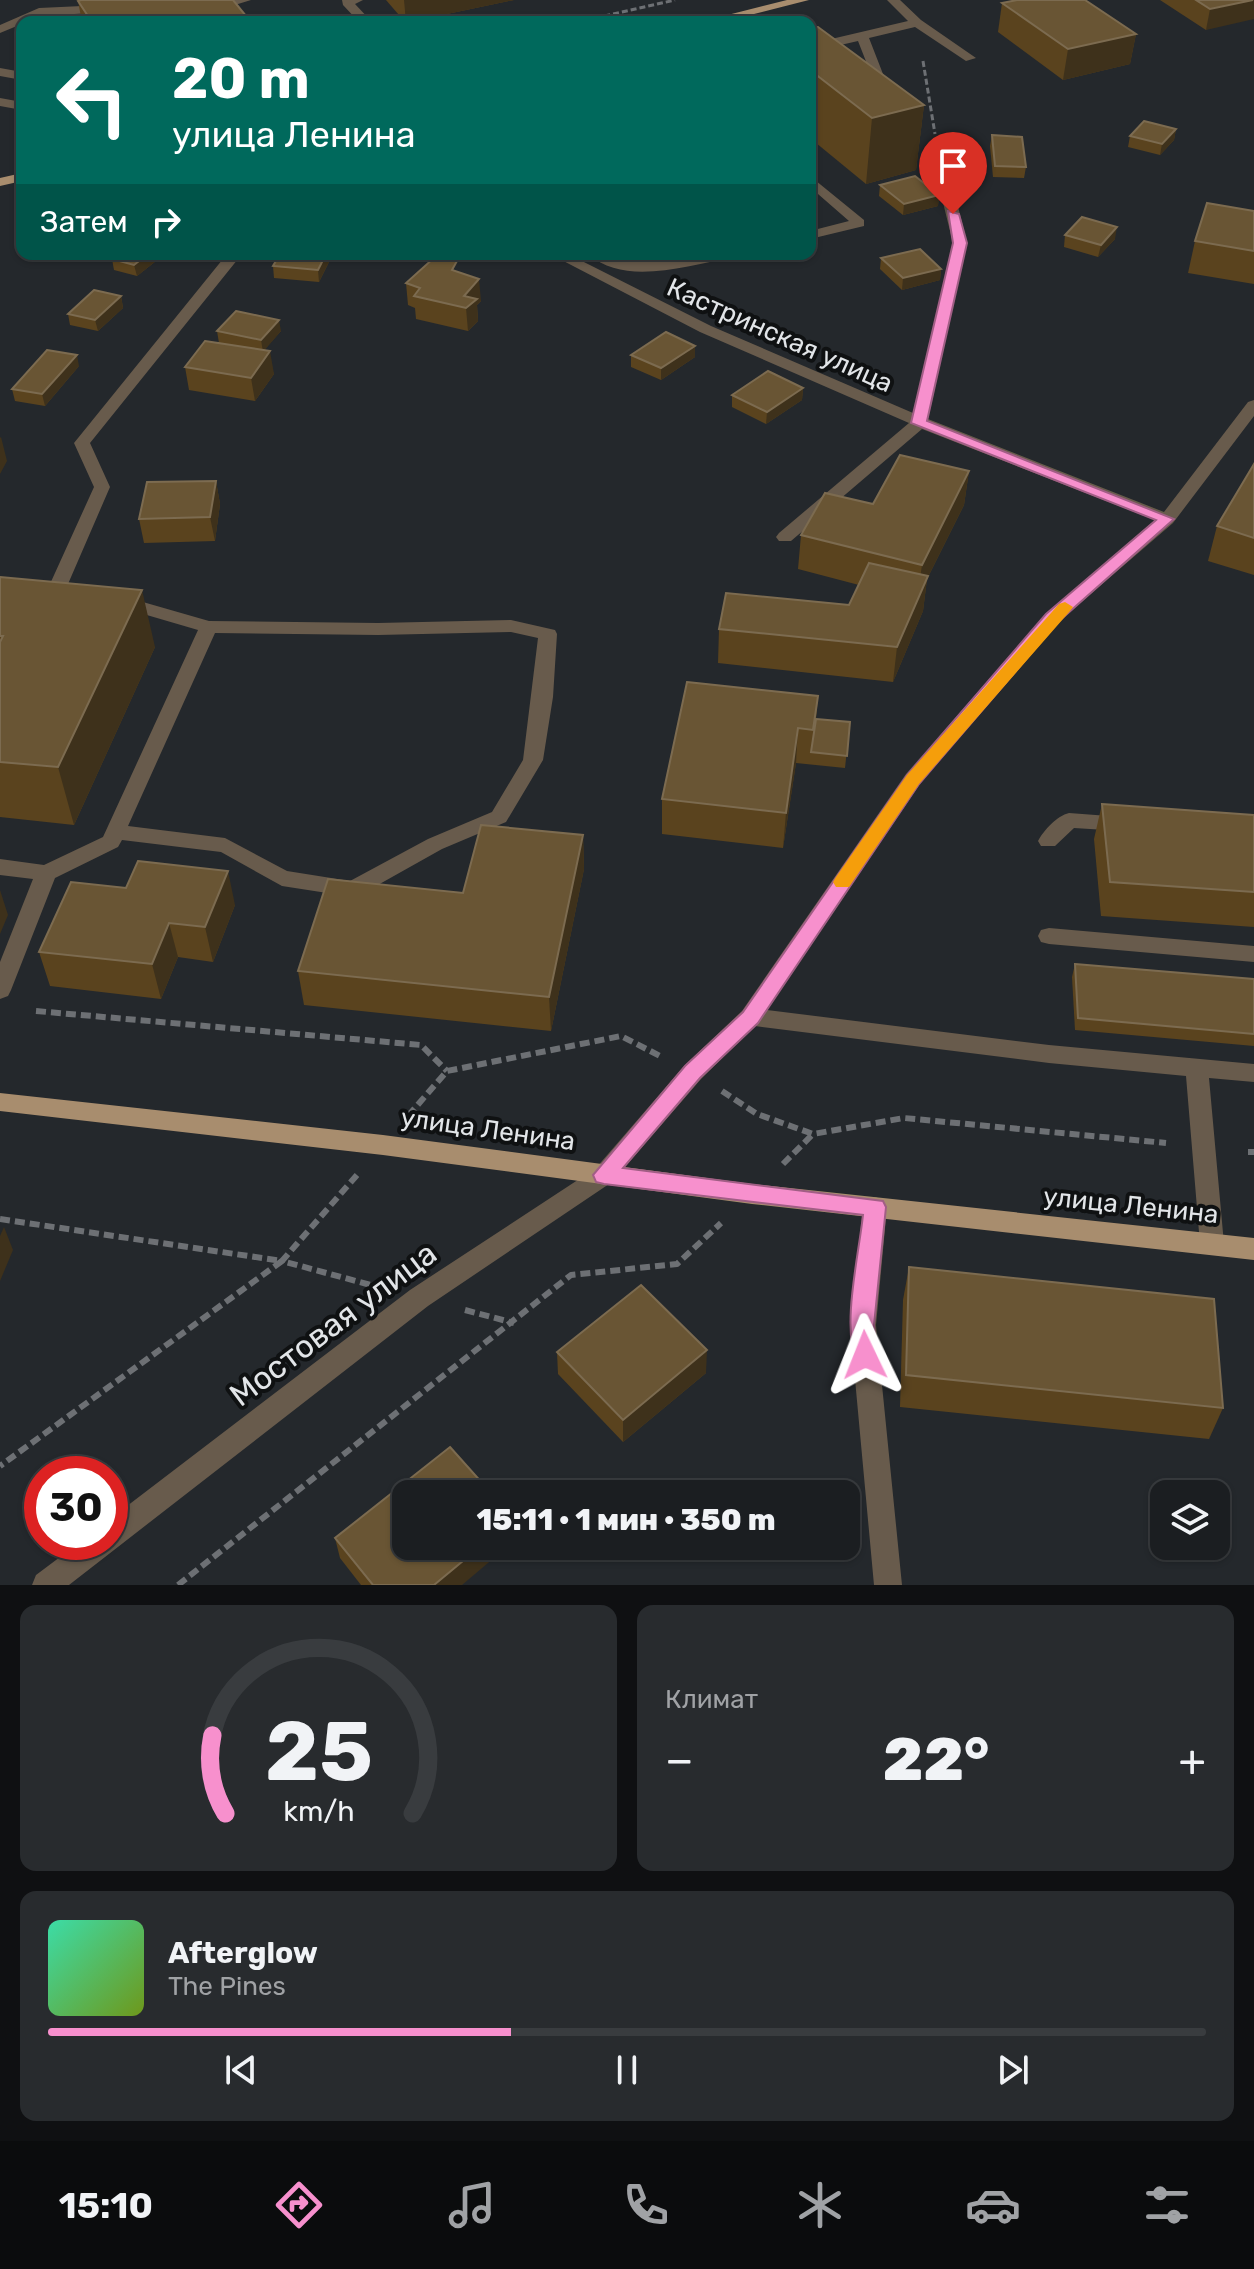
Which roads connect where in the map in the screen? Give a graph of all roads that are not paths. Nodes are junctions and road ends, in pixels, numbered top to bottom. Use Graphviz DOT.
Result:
graph roads {
  1 [pos="245,0"];
  2 [pos="893,0"];
  3 [pos="793,1"];
  4 [pos="119,10"];
  5 [pos="193,10"];
  6 [pos="30,16"];
  7 [pos="731,16"];
  8 [pos="917,23"];
  9 [pos="862,36"];
  10 [pos="816,47"];
  11 [pos="970,58"];
  12 [pos="887,102"];
  13 [pos="938,154"];
  14 [pos="816,185"];
  15 [pos="816,234"];
  16 [pos="230,260"];
  17 [pos="568,260"];
  18 [pos="608,260"];
  19 [pos="694,260"];
  20 [pos="1254,405"];
  21 [pos="919,423"];
  22 [pos="1167,519"];
  23 [pos="785,537"];
  24 [pos="59,585"];
  25 [pos="104,597"];
  26 [pos="209,627"];
  27 [pos="1146,826"];
  28 [pos="115,832"];
  29 [pos="1048,841"];
  30 [pos="0,867"];
  31 [pos="46,873"];
  32 [pos="1049,936"];
  33 [pos="1254,954"];
  34 [pos="0,990"];
  35 [pos="750,1017"];
  36 [pos="1197,1068"];
  37 [pos="1254,1073"];
  38 [pos="0,1102"];
  39 [pos="604,1175"];
  40 [pos="875,1207"];
  41 [pos="1212,1244"];
  42 [pos="1254,1249"];
  43 [pos="128,1522"];
  44 [pos="79,1560"];
  45 [pos="46,1585"];
  46 [pos="888,1585"];
  1 -- 5 [label="street"];
  2 -- 8 [label="street"];
  3 -- 7 [label="main road"];
  4 -- 6 [label="street"];
  8 -- 9 [label="street"];
  8 -- 11 [label="street"];
  9 -- 10 [label="street"];
  9 -- 12 [label="street"];
  13 -- 21 [label="street"];
  14 -- 15 [label="street"];
  16 -- 24 [label="street"];
  17 -- 21 [label="street, Кастринская улица"];
  18 -- 19 [label="street"];
  20 -- 22 [label="street"];
  21 -- 22 [label="street, Кастринская улица"];
  21 -- 23 [label="street"];
  22 -- 35 [label="street, Мостовая улица"];
  25 -- 26 [label="street"];
  26 -- 28 [label="street"];
  26 -- 28 [label="street"];
  27 -- 29 [label="street"];
  28 -- 31 [label="street"];
  30 -- 31 [label="street"];
  31 -- 34 [label="street"];
  32 -- 33 [label="street"];
  35 -- 36 [label="street"];
  35 -- 39 [label="street, Мостовая улица"];
  36 -- 37 [label="street"];
  36 -- 41 [label="street"];
  38 -- 39 [label="main road, улица Ленина"];
  39 -- 40 [label="main road, улица Ленина"];
  39 -- 43 [label="street, Мостовая улица"];
  40 -- 41 [label="main road, улица Ленина"];
  40 -- 46 [label="street"];
  41 -- 42 [label="main road, улица Ленина"];
  44 -- 45 [label="street"];
}
